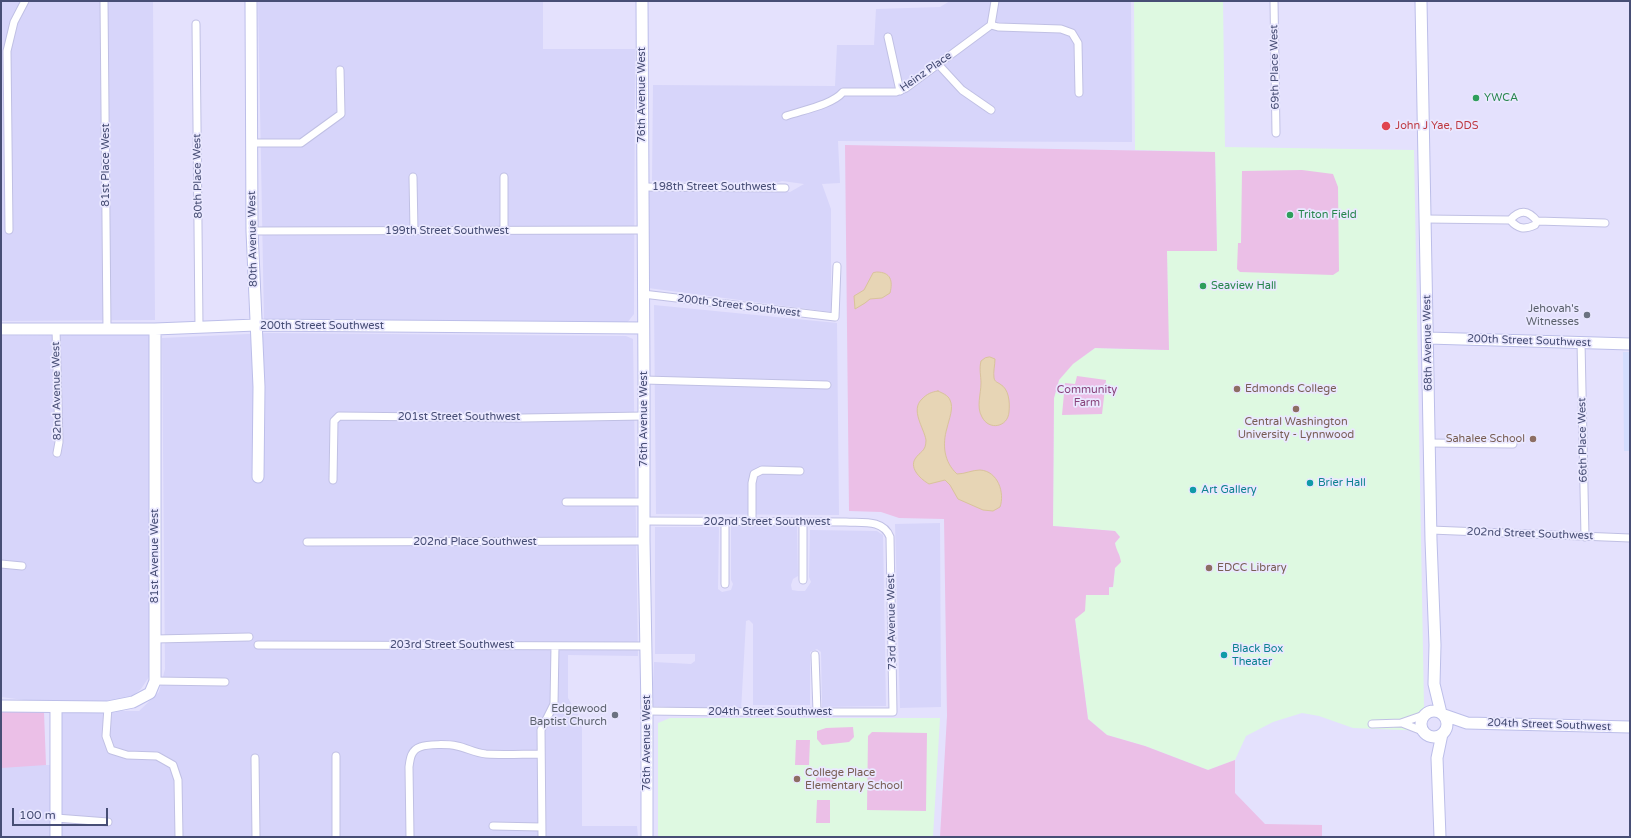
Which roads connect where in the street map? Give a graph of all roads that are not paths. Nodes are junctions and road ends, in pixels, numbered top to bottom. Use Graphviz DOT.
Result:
graph roads {
  1 [pos="26,1"];
  2 [pos="104,1"];
  3 [pos="251,1"];
  4 [pos="642,1"];
  5 [pos="995,1"];
  6 [pos="1274,1"];
  7 [pos="1421,1"];
  8 [pos="196,24"];
  9 [pos="991,25"];
  10 [pos="888,37"];
  11 [pos="938,64"];
  12 [pos="340,70"];
  13 [pos="900,91"];
  14 [pos="1079,93"];
  15 [pos="991,110"];
  16 [pos="786,116"];
  17 [pos="1276,133"];
  18 [pos="252,143"];
  19 [pos="5,174"];
  20 [pos="413,177"];
  21 [pos="504,177"];
  22 [pos="642,187"];
  23 [pos="785,188"];
  24 [pos="1426,219"];
  25 [pos="1510,220"];
  26 [pos="1537,222"];
  27 [pos="1606,223"];
  28 [pos="9,230"];
  29 [pos="504,230"];
  30 [pos="642,230"];
  31 [pos="252,231"];
  32 [pos="414,231"];
  33 [pos="837,266"];
  34 [pos="643,294"];
  35 [pos="256,325"];
  36 [pos="199,327"];
  37 [pos="643,328"];
  38 [pos="1,329"];
  39 [pos="56,329"];
  40 [pos="107,329"];
  41 [pos="155,329"];
  42 [pos="1428,338"];
  43 [pos="1581,342"];
  44 [pos="1630,344"];
  45 [pos="644,380"];
  46 [pos="827,385"];
  47 [pos="644,416"];
  48 [pos="1429,443"];
  49 [pos="1513,444"];
  50 [pos="57,453"];
  51 [pos="800,471"];
  52 [pos="258,477"];
  53 [pos="332,480"];
  54 [pos="566,502"];
  55 [pos="644,502"];
  56 [pos="644,521"];
  57 [pos="725,522"];
  58 [pos="752,522"];
  59 [pos="803,522"];
  60 [pos="1431,530"];
  61 [pos="888,532"];
  62 [pos="1585,537"];
  63 [pos="1630,538"];
  64 [pos="307,542"];
  65 [pos="644,542"];
  66 [pos="1,564"];
  67 [pos="22,566"];
  68 [pos="803,580"];
  69 [pos="725,584"];
  70 [pos="249,637"];
  71 [pos="155,639"];
  72 [pos="258,645"];
  73 [pos="554,646"];
  74 [pos="646,646"];
  75 [pos="815,655"];
  76 [pos="155,681"];
  77 [pos="226,682"];
  78 [pos="1434,684"];
  79 [pos="1,706"];
  80 [pos="56,707"];
  81 [pos="108,707"];
  82 [pos="647,711"];
  83 [pos="817,712"];
  84 [pos="893,712"];
  85 [pos="1426,714"];
  86 [pos="1442,714"];
  87 [pos="1401,723"];
  88 [pos="1467,723"];
  89 [pos="1372,724"];
  90 [pos="1630,727"];
  91 [pos="1443,733"];
  92 [pos="1426,734"];
  93 [pos="541,754"];
  94 [pos="336,756"];
  95 [pos="255,758"];
  96 [pos="1437,758"];
  97 [pos="56,818"];
  98 [pos="108,822"];
  99 [pos="493,826"];
  100 [pos="541,827"];
  101 [pos="56,837"];
  102 [pos="179,837"];
  103 [pos="256,837"];
  104 [pos="336,837"];
  105 [pos="410,837"];
  106 [pos="542,837"];
  107 [pos="647,837"];
  108 [pos="1440,837"];
  1 -- 19 [label="street"];
  2 -- 40 [label="street, 81st Place West"];
  3 -- 18 [label="street, 80th Avenue West"];
  4 -- 22 [label="street, 76th Avenue West"];
  5 -- 9 [label="street"];
  6 -- 17 [label="street, 69th Place West"];
  7 -- 24 [label="street, 68th Avenue West"];
  8 -- 36 [label="street, 80th Place West"];
  9 -- 11 [label="street, Heinz Place"];
  9 -- 14 [label="street"];
  10 -- 13 [label="street"];
  11 -- 13 [label="street, Heinz Place"];
  11 -- 15 [label="street"];
  12 -- 18 [label="street"];
  13 -- 16 [label="street, Heinz Place"];
  18 -- 31 [label="street, 80th Avenue West"];
  19 -- 28 [label="street"];
  20 -- 32 [label="street"];
  21 -- 29 [label="street"];
  22 -- 23 [label="street, 198th Street Southwest"];
  22 -- 30 [label="street, 76th Avenue West"];
  24 -- 25 [label="street"];
  24 -- 42 [label="street, 68th Avenue West"];
  25 -- 26 [label="street"];
  25 -- 26 [label="street"];
  26 -- 27 [label="street"];
  29 -- 30 [label="street, 199th Street Southwest"];
  29 -- 32 [label="street, 199th Street Southwest"];
  30 -- 34 [label="street, 76th Avenue West"];
  31 -- 32 [label="street, 199th Street Southwest"];
  31 -- 35 [label="street, 80th Avenue West"];
  33 -- 34 [label="street, 200th Street Southwest"];
  34 -- 37 [label="street, 76th Avenue West"];
  35 -- 36 [label="street, 200th Street Southwest"];
  35 -- 37 [label="street, 200th Street Southwest"];
  35 -- 52 [label="street, 80th Avenue West"];
  36 -- 41 [label="street, 200th Street Southwest"];
  37 -- 45 [label="street, 76th Avenue West"];
  38 -- 39 [label="street, 200th Street Southwest"];
  39 -- 40 [label="street, 200th Street Southwest"];
  39 -- 50 [label="street, 82nd Avenue West"];
  40 -- 41 [label="street, 200th Street Southwest"];
  41 -- 71 [label="street, 81st Avenue West"];
  42 -- 43 [label="street, 200th Street Southwest"];
  42 -- 48 [label="street, 68th Avenue West"];
  43 -- 44 [label="street, 200th Street Southwest"];
  43 -- 62 [label="street, 66th Place West"];
  45 -- 46 [label="street"];
  45 -- 47 [label="street, 76th Avenue West"];
  47 -- 53 [label="street, 201st Street Southwest"];
  47 -- 55 [label="street, 76th Avenue West"];
  48 -- 49 [label="street"];
  48 -- 60 [label="street, 68th Avenue West"];
  51 -- 58 [label="street"];
  54 -- 55 [label="street"];
  55 -- 56 [label="street, 76th Avenue West"];
  56 -- 57 [label="street, 202nd Street Southwest"];
  56 -- 65 [label="street, 76th Avenue West"];
  57 -- 58 [label="street, 202nd Street Southwest"];
  57 -- 69 [label="street"];
  58 -- 59 [label="street, 202nd Street Southwest"];
  59 -- 61 [label="street, 202nd Street Southwest"];
  59 -- 68 [label="street"];
  60 -- 62 [label="street, 202nd Street Southwest"];
  60 -- 78 [label="street, 68th Avenue West"];
  61 -- 84 [label="street, 73rd Avenue West"];
  62 -- 63 [label="street, 202nd Street Southwest"];
  64 -- 65 [label="street, 202nd Place Southwest"];
  65 -- 74 [label="street, 76th Avenue West"];
  66 -- 67 [label="street"];
  70 -- 71 [label="street"];
  71 -- 76 [label="street, 81st Avenue West"];
  72 -- 73 [label="street, 203rd Street Southwest"];
  73 -- 74 [label="street, 203rd Street Southwest"];
  73 -- 93 [label="street"];
  74 -- 82 [label="street, 76th Avenue West"];
  75 -- 83 [label="street"];
  76 -- 77 [label="street"];
  76 -- 81 [label="street"];
  78 -- 85 [label="street, 68th Avenue West"];
  78 -- 86 [label="street, 68th Avenue West"];
  79 -- 80 [label="street"];
  80 -- 81 [label="street"];
  80 -- 97 [label="street"];
  81 -- 102 [label="street"];
  82 -- 83 [label="street, 204th Street Southwest"];
  82 -- 107 [label="street, 76th Avenue West"];
  83 -- 84 [label="street, 204th Street Southwest"];
  85 -- 86 [label="street"];
  85 -- 87 [label="street"];
  85 -- 92 [label="street"];
  86 -- 88 [label="street, 204th Street Southwest"];
  86 -- 91 [label="street"];
  87 -- 89 [label="street"];
  87 -- 92 [label="street"];
  88 -- 90 [label="street, 204th Street Southwest"];
  88 -- 91 [label="street, 204th Street Southwest"];
  91 -- 92 [label="street"];
  91 -- 96 [label="street"];
  92 -- 96 [label="street"];
  93 -- 100 [label="street"];
  93 -- 105 [label="street"];
  94 -- 104 [label="street"];
  95 -- 103 [label="street"];
  96 -- 108 [label="street"];
  97 -- 98 [label="street"];
  97 -- 101 [label="street"];
  99 -- 100 [label="street"];
  100 -- 106 [label="street"];
}
